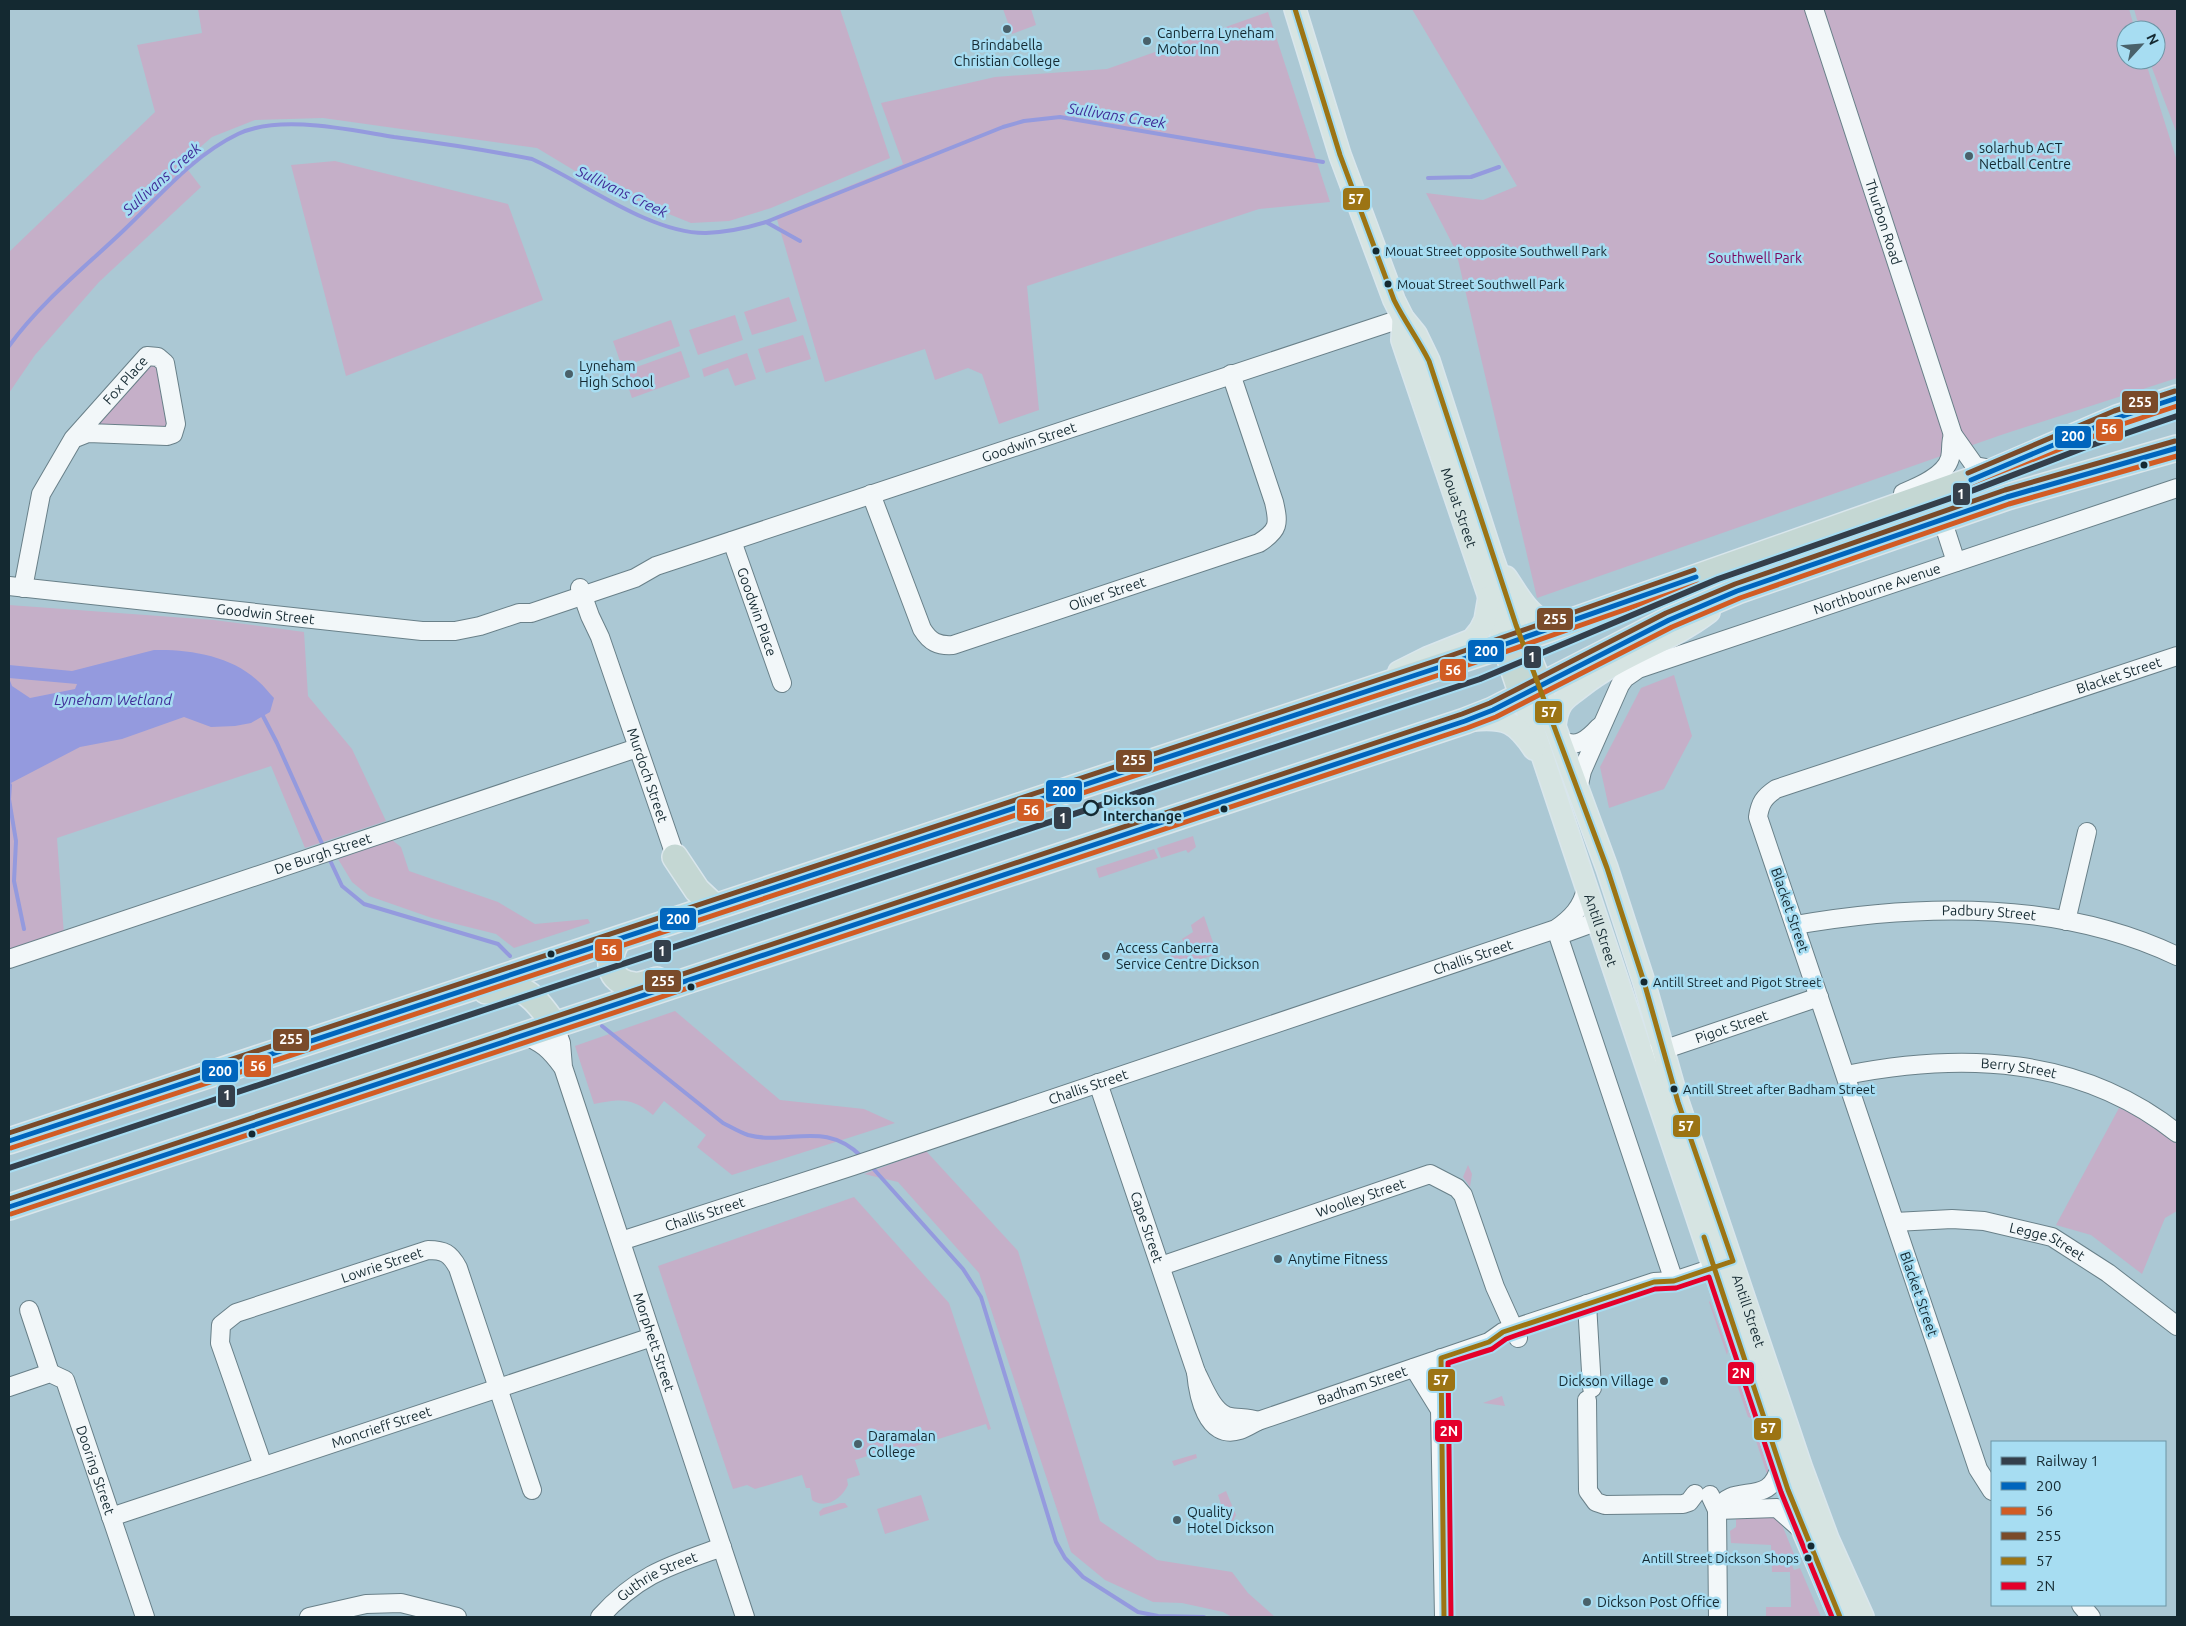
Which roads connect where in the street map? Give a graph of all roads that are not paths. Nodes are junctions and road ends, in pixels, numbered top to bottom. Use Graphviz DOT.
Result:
graph roads {
  1 [pos="1295,9"];
  2 [pos="1814,9"];
  3 [pos="1403,318"];
  4 [pos="1231,374"];
  5 [pos="2177,398"];
  6 [pos="1953,434"];
  7 [pos="72,439"];
  8 [pos="2177,448"];
  9 [pos="1998,470"];
  10 [pos="2177,488"];
  11 [pos="871,494"];
  12 [pos="1942,519"];
  13 [pos="732,541"];
  14 [pos="1780,546"];
  15 [pos="1492,556"];
  16 [pos="1956,562"];
  17 [pos="16,587"];
  18 [pos="1737,590"];
  19 [pos="586,591"];
  20 [pos="1489,597"];
  21 [pos="1573,620"];
  22 [pos="1513,642"];
  23 [pos="2177,656"];
  24 [pos="782,683"];
  25 [pos="1531,691"];
  26 [pos="1360,693"];
  27 [pos="1465,721"];
  28 [pos="1602,723"];
  29 [pos="1558,732"];
  30 [pos="637,748"];
  31 [pos="1546,766"];
  32 [pos="1578,789"];
  33 [pos="2087,832"];
  34 [pos="675,857"];
  35 [pos="1607,868"];
  36 [pos="1586,889"];
  37 [pos="705,910"];
  38 [pos="1598,921"];
  39 [pos="2066,921"];
  40 [pos="1795,925"];
  41 [pos="1556,929"];
  42 [pos="618,939"];
  43 [pos="767,954"];
  44 [pos="2177,956"];
  45 [pos="9,959"];
  46 [pos="471,988"];
  47 [pos="1819,997"];
  48 [pos="554,1024"];
  49 [pos="523,1035"];
  50 [pos="1653,1053"];
  51 [pos="563,1067"];
  52 [pos="1846,1075"];
  53 [pos="1098,1083"];
  54 [pos="2177,1132"];
  55 [pos="9,1140"];
  56 [pos="9,1207"];
  57 [pos="1895,1222"];
  58 [pos="621,1241"];
  59 [pos="1723,1264"];
  60 [pos="1160,1266"];
  61 [pos="1674,1281"];
  62 [pos="1588,1309"];
  63 [pos="29,1310"];
  64 [pos="2177,1326"];
  65 [pos="652,1337"];
  66 [pos="1506,1337"];
  67 [pos="1441,1358"];
  68 [pos="1414,1368"];
  69 [pos="1196,1372"];
  70 [pos="50,1373"];
  71 [pos="9,1387"];
  72 [pos="498,1388"];
  73 [pos="1440,1410"];
  74 [pos="1235,1417"];
  75 [pos="1258,1421"];
  76 [pos="1780,1465"];
  77 [pos="263,1466"];
  78 [pos="1991,1489"];
  79 [pos="532,1490"];
  80 [pos="1707,1500"];
  81 [pos="111,1517"];
  82 [pos="1804,1533"];
  83 [pos="722,1547"];
  84 [pos="2082,1606"];
  85 [pos="145,1617"];
  86 [pos="309,1617"];
  87 [pos="457,1617"];
  88 [pos="600,1617"];
  89 [pos="745,1617"];
  90 [pos="1444,1617"];
  91 [pos="1718,1617"];
  92 [pos="1840,1617"];
  93 [pos="1864,1617"];
  94 [pos="2091,1617"];
  1 -- 3 [label="main road, Mouat Street"];
  2 -- 6 [label="street, Thurbon Road"];
  3 -- 4 [label="street, Goodwin Street"];
  3 -- 15 [label="main road, Mouat Street"];
  3 -- 20 [label="main road, Mouat Street"];
  4 -- 11 [label="street, Goodwin Street"];
  4 -- 11 [label="street, Oliver Street"];
  5 -- 9 [label="highway"];
  6 -- 9 [label="street, Thurbon Road"];
  6 -- 14 [label="street, Thurbon Road"];
  7 -- 7 [label="street, Fox Place"];
  7 -- 17 [label="street, Fox Place"];
  8 -- 12 [label="highway"];
  9 -- 14 [label="highway"];
  10 -- 16 [label="street, Northbourne Avenue"];
  11 -- 13 [label="street, Goodwin Street"];
  12 -- 16 [label="street"];
  12 -- 18 [label="highway"];
  13 -- 19 [label="street, Goodwin Street"];
  13 -- 24 [label="street, Goodwin Place"];
  14 -- 21 [label="highway"];
  15 -- 21 [label="main road"];
  15 -- 22 [label="main road, Mouat Street"];
  16 -- 28 [label="street, Northbourne Avenue"];
  17 -- 19 [label="street, Goodwin Street"];
  18 -- 25 [label="highway"];
  18 -- 29 [label="main road"];
  19 -- 30 [label="street, Murdoch Street"];
  20 -- 22 [label="main road, Mouat Street"];
  20 -- 26 [label="main road"];
  21 -- 22 [label="highway"];
  22 -- 25 [label="highway, Mouat Street"];
  22 -- 26 [label="highway"];
  23 -- 40 [label="street, Blacket Street"];
  25 -- 27 [label="highway"];
  25 -- 29 [label="main road, Antill Street"];
  25 -- 31 [label="main road, Antill Street"];
  26 -- 37 [label="highway"];
  27 -- 31 [label="main road"];
  27 -- 43 [label="highway"];
  28 -- 29 [label="street, Northbourne Avenue"];
  28 -- 32 [label="street, Northbourne Avenue"];
  29 -- 32 [label="main road, Antill Street"];
  30 -- 34 [label="street, Murdoch Street"];
  30 -- 45 [label="street, De Burgh Street"];
  31 -- 36 [label="main road, Antill Street"];
  32 -- 35 [label="main road, Antill Street"];
  33 -- 39 [label="street"];
  34 -- 37 [label="highway"];
  35 -- 38 [label="main road"];
  35 -- 50 [label="main road, Antill Street"];
  36 -- 38 [label="main road, Antill Street"];
  36 -- 41 [label="street, Challis Street"];
  37 -- 42 [label="highway"];
  38 -- 41 [label="street, Challis Street"];
  38 -- 50 [label="main road, Antill Street"];
  39 -- 40 [label="street, Padbury Street"];
  39 -- 44 [label="street, Padbury Street"];
  40 -- 47 [label="street, Blacket Street"];
  41 -- 53 [label="street, Challis Street"];
  41 -- 61 [label="street"];
  42 -- 43 [label="highway"];
  42 -- 46 [label="highway"];
  43 -- 48 [label="highway"];
  46 -- 48 [label="highway"];
  46 -- 55 [label="highway"];
  47 -- 50 [label="street, Pigot Street"];
  47 -- 52 [label="street, Blacket Street"];
  48 -- 49 [label="highway"];
  48 -- 51 [label="street, Morphett Street"];
  49 -- 51 [label="street, Morphett Street"];
  49 -- 56 [label="highway"];
  50 -- 59 [label="main road, Antill Street"];
  51 -- 58 [label="street, Morphett Street"];
  52 -- 54 [label="street, Berry Street"];
  52 -- 57 [label="street, Blacket Street"];
  53 -- 58 [label="street, Challis Street"];
  53 -- 60 [label="street, Cape Street"];
  57 -- 64 [label="street, Legge Street"];
  57 -- 78 [label="street, Blacket Street"];
  58 -- 65 [label="street, Morphett Street"];
  59 -- 61 [label="street, Badham Street"];
  59 -- 76 [label="main road, Antill Street"];
  59 -- 93 [label="main road, Antill Street"];
  60 -- 66 [label="street, Woolley Street"];
  60 -- 69 [label="street, Cape Street"];
  61 -- 62 [label="street, Badham Street"];
  62 -- 66 [label="street, Badham Street"];
  62 -- 80 [label="street"];
  63 -- 70 [label="street"];
  65 -- 72 [label="street, Moncrieff Street"];
  65 -- 83 [label="street, Morphett Street"];
  66 -- 67 [label="street, Badham Street"];
  67 -- 68 [label="street, Badham Street"];
  67 -- 73 [label="street"];
  68 -- 73 [label="street"];
  68 -- 75 [label="street, Badham Street"];
  69 -- 74 [label="street, Cape Street"];
  69 -- 75 [label="street, Cape Street"];
  70 -- 71 [label="street"];
  70 -- 81 [label="street, Dooring Street"];
  72 -- 77 [label="street, Moncrieff Street"];
  72 -- 77 [label="street, Lowrie Street"];
  72 -- 79 [label="street, Lowrie Street"];
  73 -- 90 [label="street"];
  74 -- 75 [label="street, Badham Street"];
  76 -- 80 [label="street"];
  76 -- 82 [label="main road, Antill Street"];
  77 -- 81 [label="street, Moncrieff Street"];
  80 -- 82 [label="street"];
  80 -- 91 [label="street"];
  81 -- 85 [label="street, Dooring Street"];
  82 -- 92 [label="main road, Antill Street"];
  83 -- 88 [label="street, Guthrie Street"];
  83 -- 89 [label="street, Morphett Street"];
  84 -- 94 [label="street"];
  86 -- 87 [label="street"];
}
